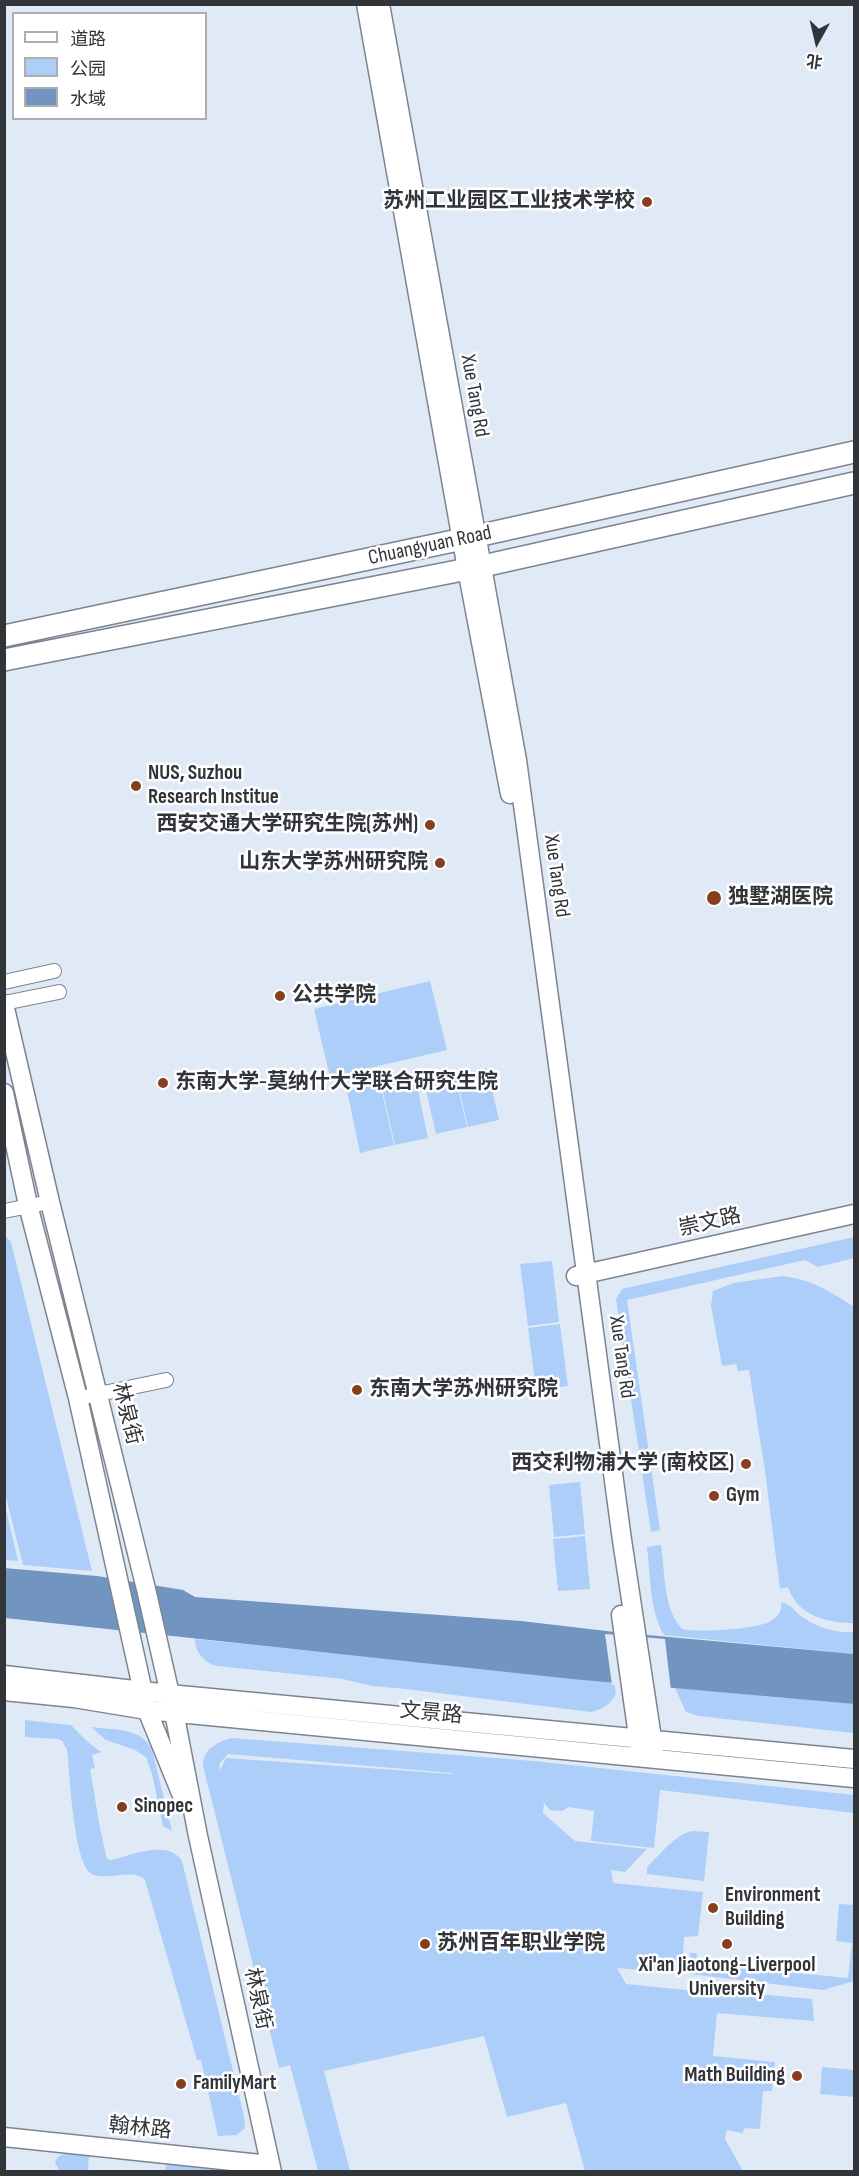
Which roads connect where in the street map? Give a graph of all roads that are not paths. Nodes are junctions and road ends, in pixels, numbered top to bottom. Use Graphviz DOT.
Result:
graph roads {
  1 [pos="366,4"];
  2 [pos="380,4"];
  3 [pos="855,452"];
  4 [pos="855,483"];
  5 [pos="470,538"];
  6 [pos="475,567"];
  7 [pos="4,636"];
  8 [pos="4,660"];
  9 [pos="54,971"];
  10 [pos="4,982"];
  11 [pos="59,992"];
  12 [pos="4,1004"];
  13 [pos="4,1093"];
  14 [pos="50,1202"];
  15 [pos="28,1205"];
  16 [pos="4,1211"];
  17 [pos="855,1214"];
  18 [pos="855,1226"];
  19 [pos="582,1280"];
  20 [pos="166,1380"];
  21 [pos="98,1393"];
  22 [pos="78,1398"];
  23 [pos="4,1676"];
  24 [pos="4,1691"];
  25 [pos="142,1691"];
  26 [pos="169,1694"];
  27 [pos="147,1710"];
  28 [pos="174,1712"];
  29 [pos="645,1738"];
  30 [pos="648,1758"];
  31 [pos="855,1759"];
  32 [pos="855,1778"];
  33 [pos="198,1836"];
  34 [pos="4,2137"];
  35 [pos="271,2168"];
  1 -- 5 [label="main road, Xue Tang Rd"];
  2 -- 5 [label="main road, Xue Tang Rd"];
  3 -- 5 [label="main road, Chuangyuan Road"];
  4 -- 6 [label="main road, Chuangyuan Road"];
  5 -- 6 [label="main road, Xue Tang Rd"];
  5 -- 7 [label="main road, Chuangyuan Road"];
  6 -- 8 [label="main road, Chuangyuan Road"];
  6 -- 19 [label="main road, Xue Tang Rd"];
  9 -- 10 [label="street"];
  11 -- 12 [label="street"];
  12 -- 14 [label="main road, 林泉街"];
  13 -- 15 [label="main road, 林泉街"];
  14 -- 15 [label="street"];
  14 -- 21 [label="main road, 林泉街"];
  15 -- 16 [label="street"];
  15 -- 22 [label="main road, 林泉街"];
  17 -- 19 [label="main road, 崇文路"];
  18 -- 19 [label="main road, 崇文路"];
  19 -- 29 [label="main road, Xue Tang Rd"];
  20 -- 21 [label="street"];
  21 -- 22 [label="street"];
  21 -- 26 [label="main road, 林泉街"];
  22 -- 25 [label="main road, 林泉街"];
  23 -- 25 [label="main road, 文景路"];
  24 -- 27 [label="main road, 文景路"];
  25 -- 26 [label="main road, 文景路"];
  25 -- 27 [label="main road, 林泉街"];
  26 -- 28 [label="main road, 林泉街"];
  26 -- 29 [label="main road, 文景路"];
  27 -- 28 [label="main road, 文景路"];
  27 -- 33 [label="main road, 林泉街"];
  28 -- 30 [label="main road, 文景路"];
  28 -- 33 [label="main road, 林泉街"];
  29 -- 30 [label="main road, Xue Tang Rd"];
  29 -- 31 [label="main road, 文景路"];
  30 -- 32 [label="main road, 文景路"];
  33 -- 35 [label="main road, 林泉街"];
  34 -- 35 [label="main road, 翰林路"];
}
